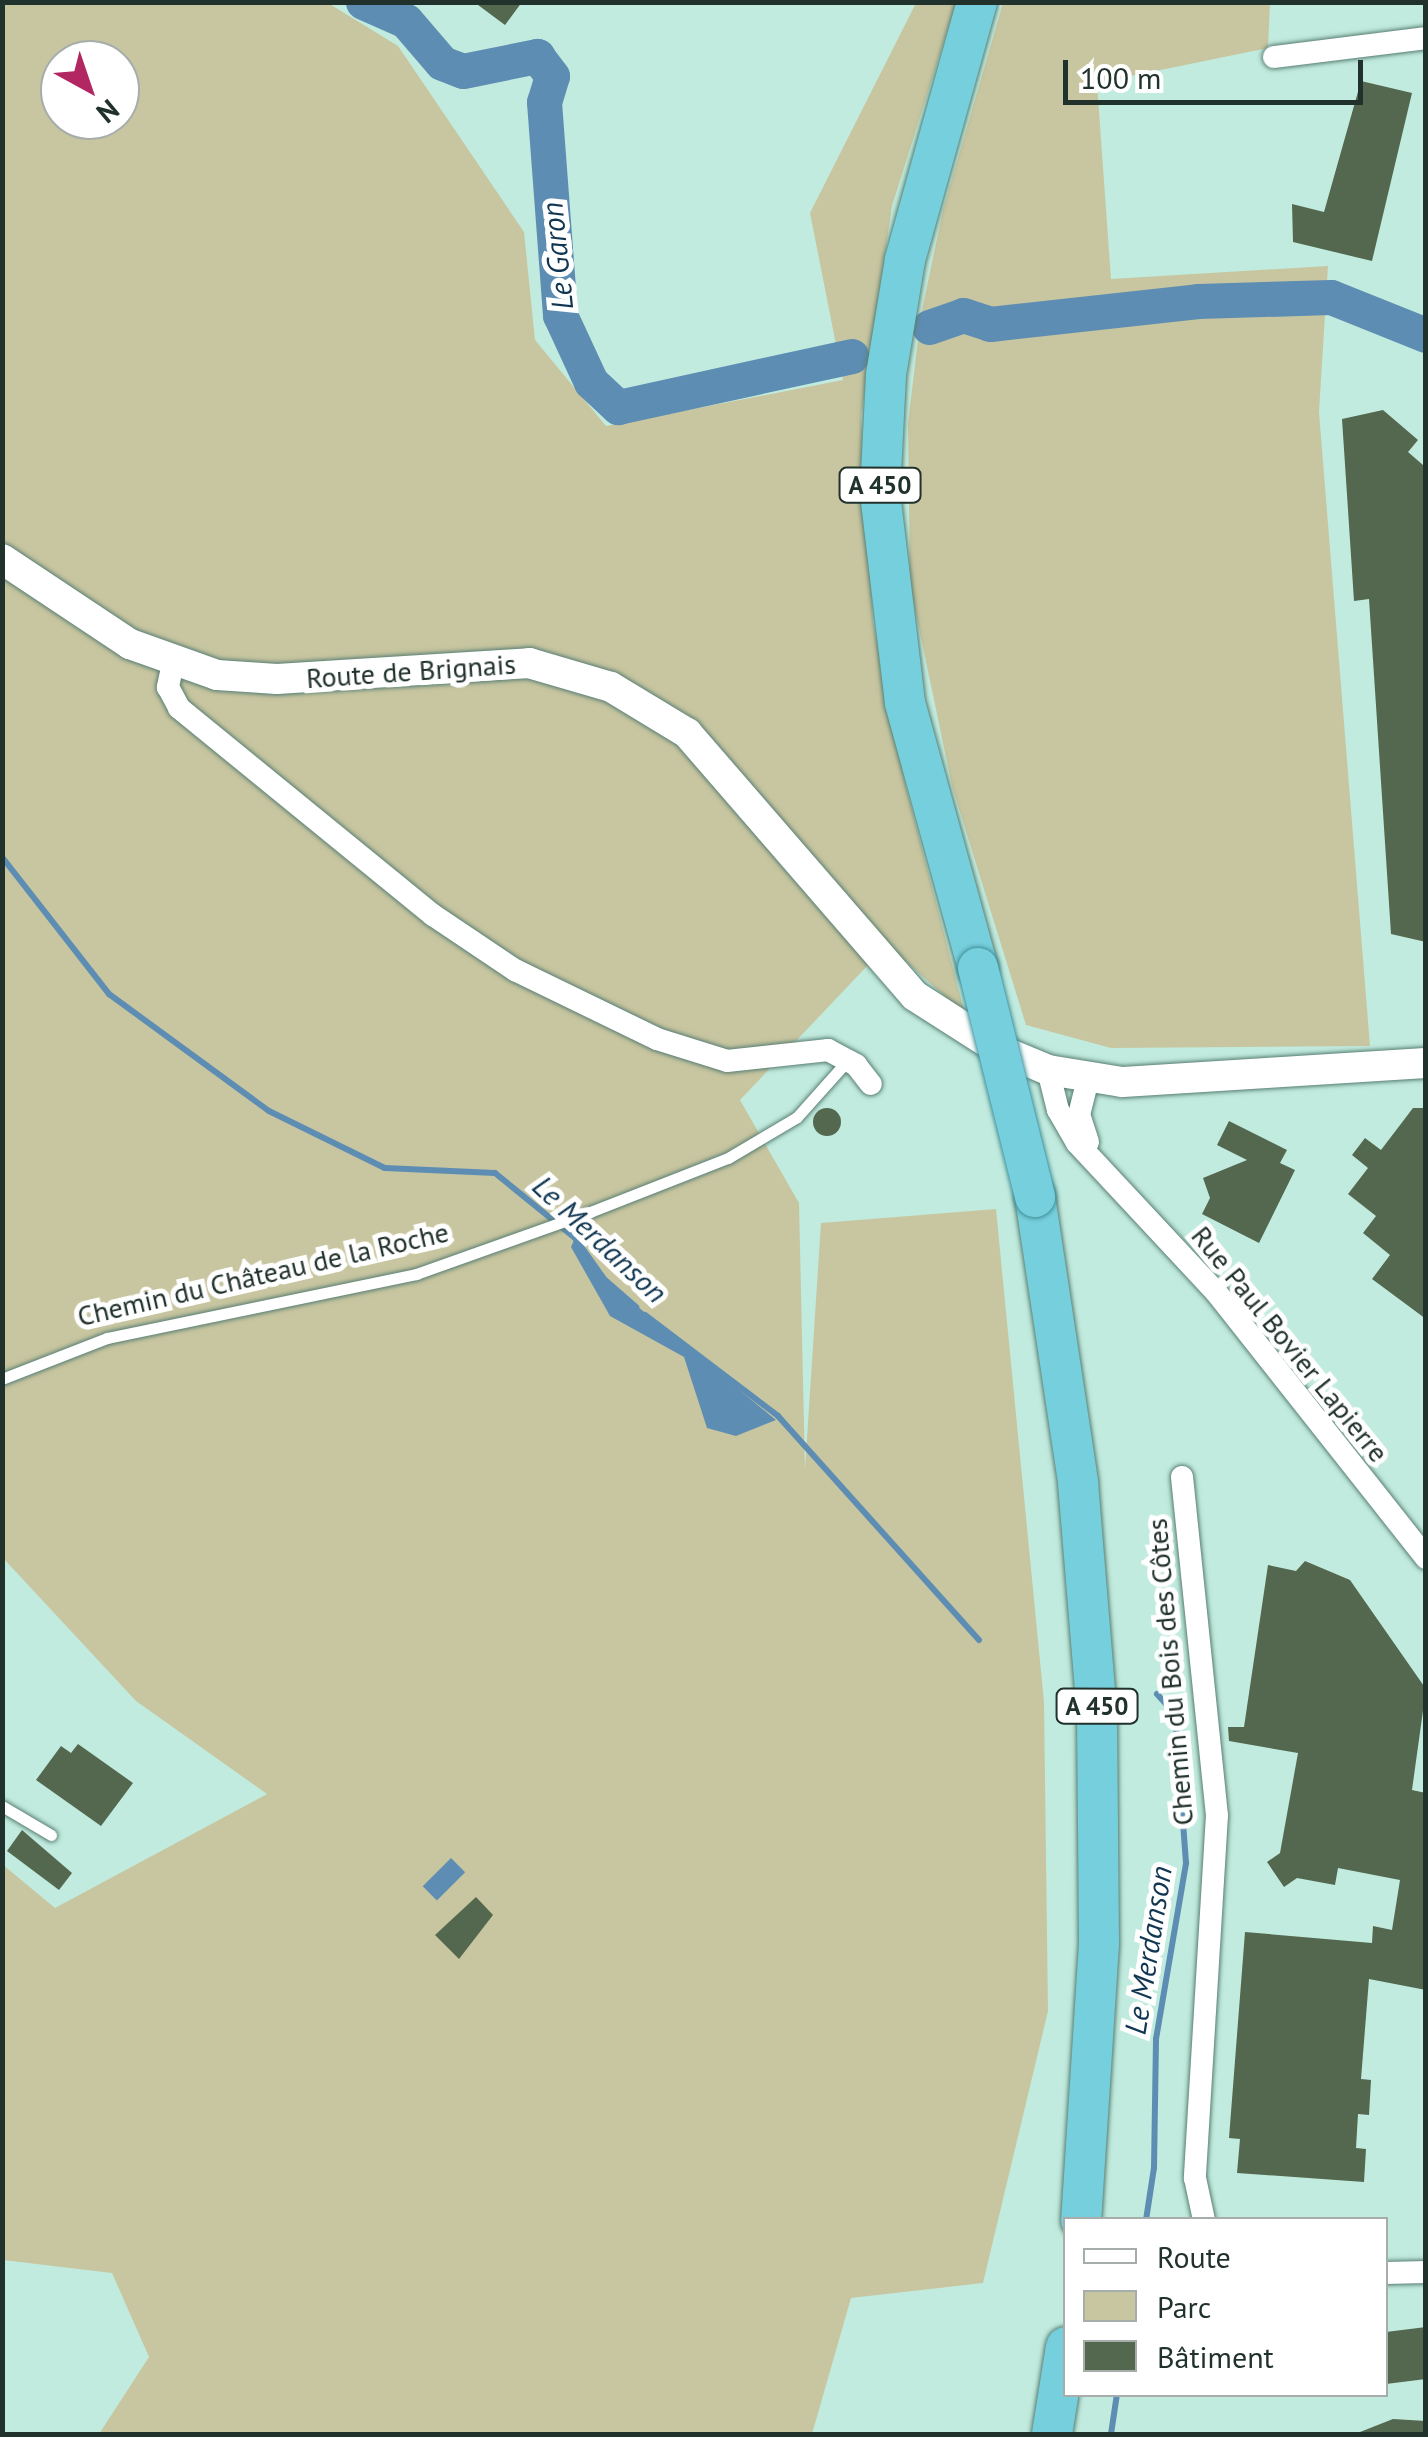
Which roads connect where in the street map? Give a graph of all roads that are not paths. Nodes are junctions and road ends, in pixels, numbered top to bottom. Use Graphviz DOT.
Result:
graph roads {
  1 [pos="977,2"];
  2 [pos="1426,38"];
  3 [pos="1274,57"];
  4 [pos="2,559"];
  5 [pos="173,663"];
  6 [pos="848,1060"];
  7 [pos="1426,1063"];
  8 [pos="1048,1070"];
  9 [pos="1088,1080"];
  10 [pos="871,1084"];
  11 [pos="1103,1172"];
  12 [pos="2,1378"];
  13 [pos="1182,1477"];
  14 [pos="1426,1558"];
  15 [pos="2,1806"];
  16 [pos="51,1834"];
  17 [pos="1081,2217"];
  18 [pos="1203,2217"];
  19 [pos="1388,2272"];
  20 [pos="1426,2272"];
  21 [pos="1063,2366"];
  22 [pos="1052,2434"];
  1 -- 17 [label="highway, A 450, bridge"];
  2 -- 3 [label="street"];
  4 -- 5 [label="street, Route de Brignais"];
  5 -- 6 [label="street"];
  5 -- 8 [label="street, Route de Brignais"];
  6 -- 10 [label="street"];
  6 -- 12 [label="lane, Chemin du Château de la Roche"];
  7 -- 9 [label="street, Route de Brignais"];
  8 -- 9 [label="street, Route de Brignais"];
  8 -- 11 [label="street, Rue Paul Bovier Lapierre"];
  9 -- 11 [label="street, Rue Paul Bovier Lapierre"];
  11 -- 14 [label="street, Rue Paul Bovier Lapierre"];
  13 -- 18 [label="street, Chemin du Bois des Côtes"];
  15 -- 16 [label="lane"];
  19 -- 20 [label="street"];
  21 -- 22 [label="highway"];
}
